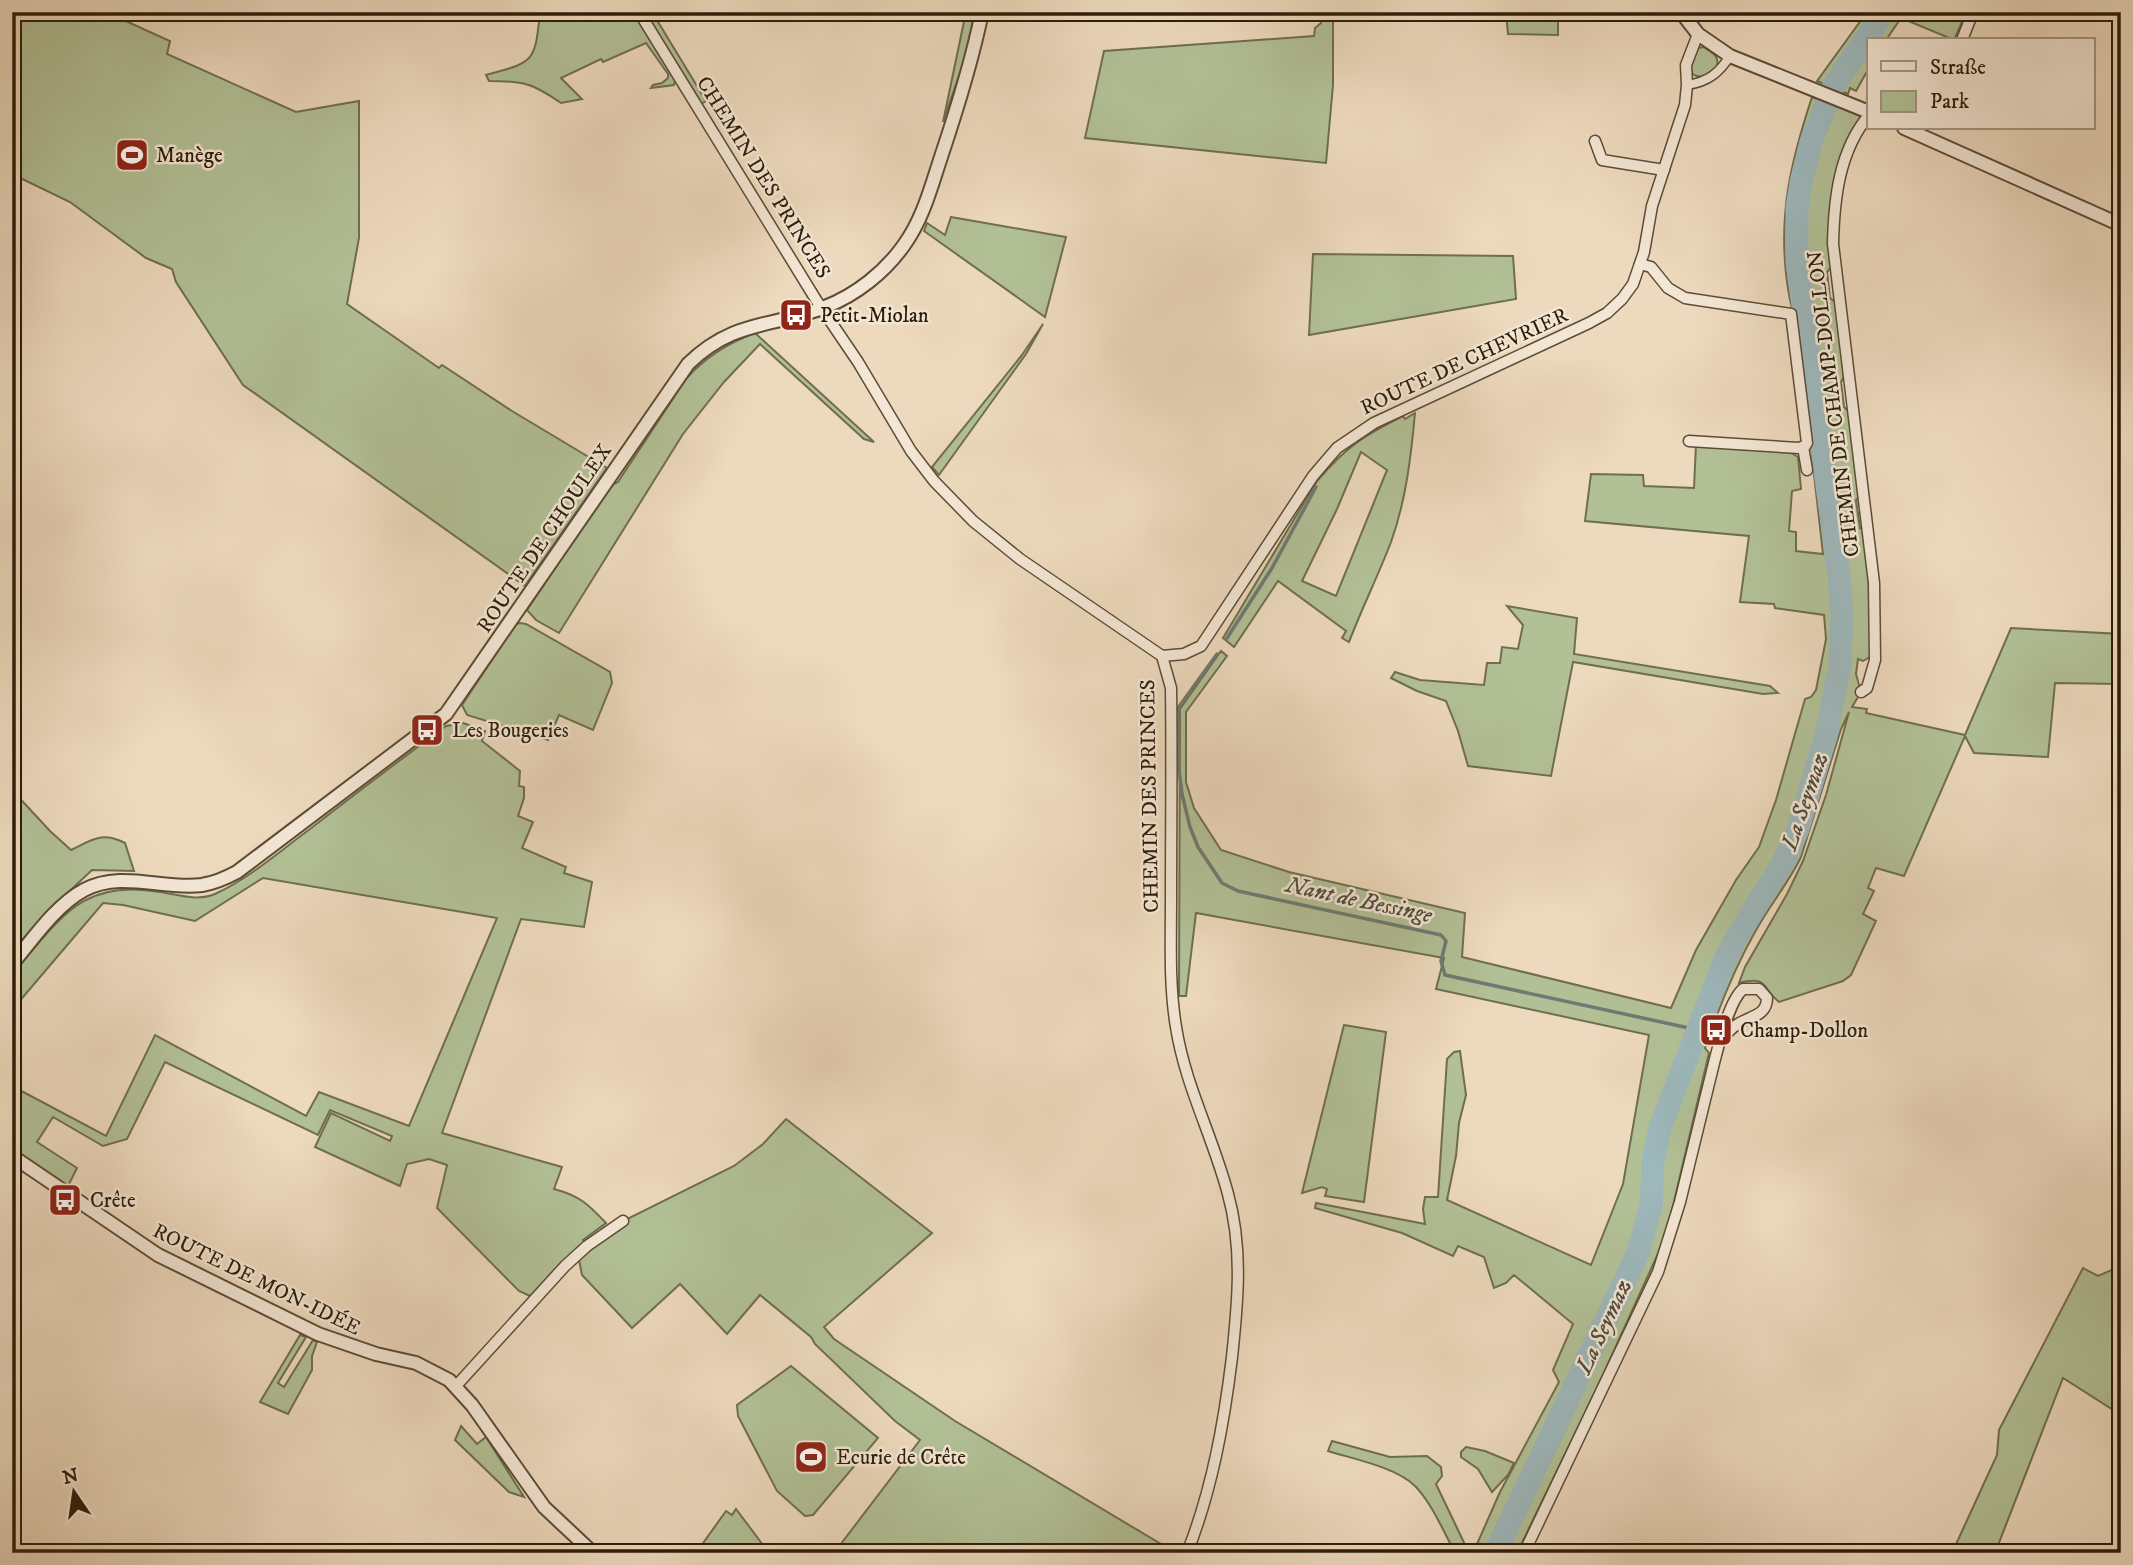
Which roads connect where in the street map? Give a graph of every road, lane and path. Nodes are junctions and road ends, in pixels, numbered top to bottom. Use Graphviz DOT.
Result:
graph roads {
  1 [pos="639,12"];
  2 [pos="982,12"];
  3 [pos="1681,12"];
  4 [pos="1973,12"];
  5 [pos="1698,34"];
  6 [pos="1963,38"];
  7 [pos="1730,56"];
  8 [pos="1688,85"];
  9 [pos="1867,113"];
  10 [pos="1867,116"];
  11 [pos="1931,133"];
  12 [pos="1595,141"];
  13 [pos="1664,170"];
  14 [pos="2121,225"];
  15 [pos="1640,264"];
  16 [pos="822,308"];
  17 [pos="1689,440"];
  18 [pos="1803,447"];
  19 [pos="1807,470"];
  20 [pos="1162,656"];
  21 [pos="1861,692"];
  22 [pos="12,964"];
  23 [pos="1721,1040"];
  24 [pos="12,1156"];
  25 [pos="623,1221"];
  26 [pos="456,1386"];
  27 [pos="593,1553"];
  28 [pos="1187,1553"];
  29 [pos="1524,1553"];
  1 -- 16 [label="street, CHEMIN DES PRINCES"];
  2 -- 16 [label="street, ROUTE DE CHOULEX"];
  3 -- 5 [label="street"];
  4 -- 6 [label="street"];
  5 -- 7 [label="street"];
  5 -- 8 [label="street, ROUTE DE CHEVRIER"];
  7 -- 8 [label="street"];
  7 -- 9 [label="street"];
  8 -- 13 [label="street, ROUTE DE CHEVRIER"];
  10 -- 21 [label="street, CHEMIN DE CHAMP-DOLLON"];
  11 -- 14 [label="street"];
  12 -- 13 [label="street"];
  13 -- 15 [label="street, ROUTE DE CHEVRIER"];
  15 -- 18 [label="street"];
  15 -- 20 [label="street, ROUTE DE CHEVRIER"];
  16 -- 20 [label="street, CHEMIN DES PRINCES"];
  16 -- 22 [label="street, ROUTE DE CHOULEX"];
  17 -- 18 [label="street"];
  18 -- 19 [label="street"];
  20 -- 28 [label="street, CHEMIN DES PRINCES"];
  23 -- 23 [label="street"];
  23 -- 29 [label="street"];
  24 -- 26 [label="street, ROUTE DE MON-IDÉE"];
  25 -- 26 [label="street"];
  26 -- 27 [label="street, ROUTE DE MON-IDÉE"];
}
